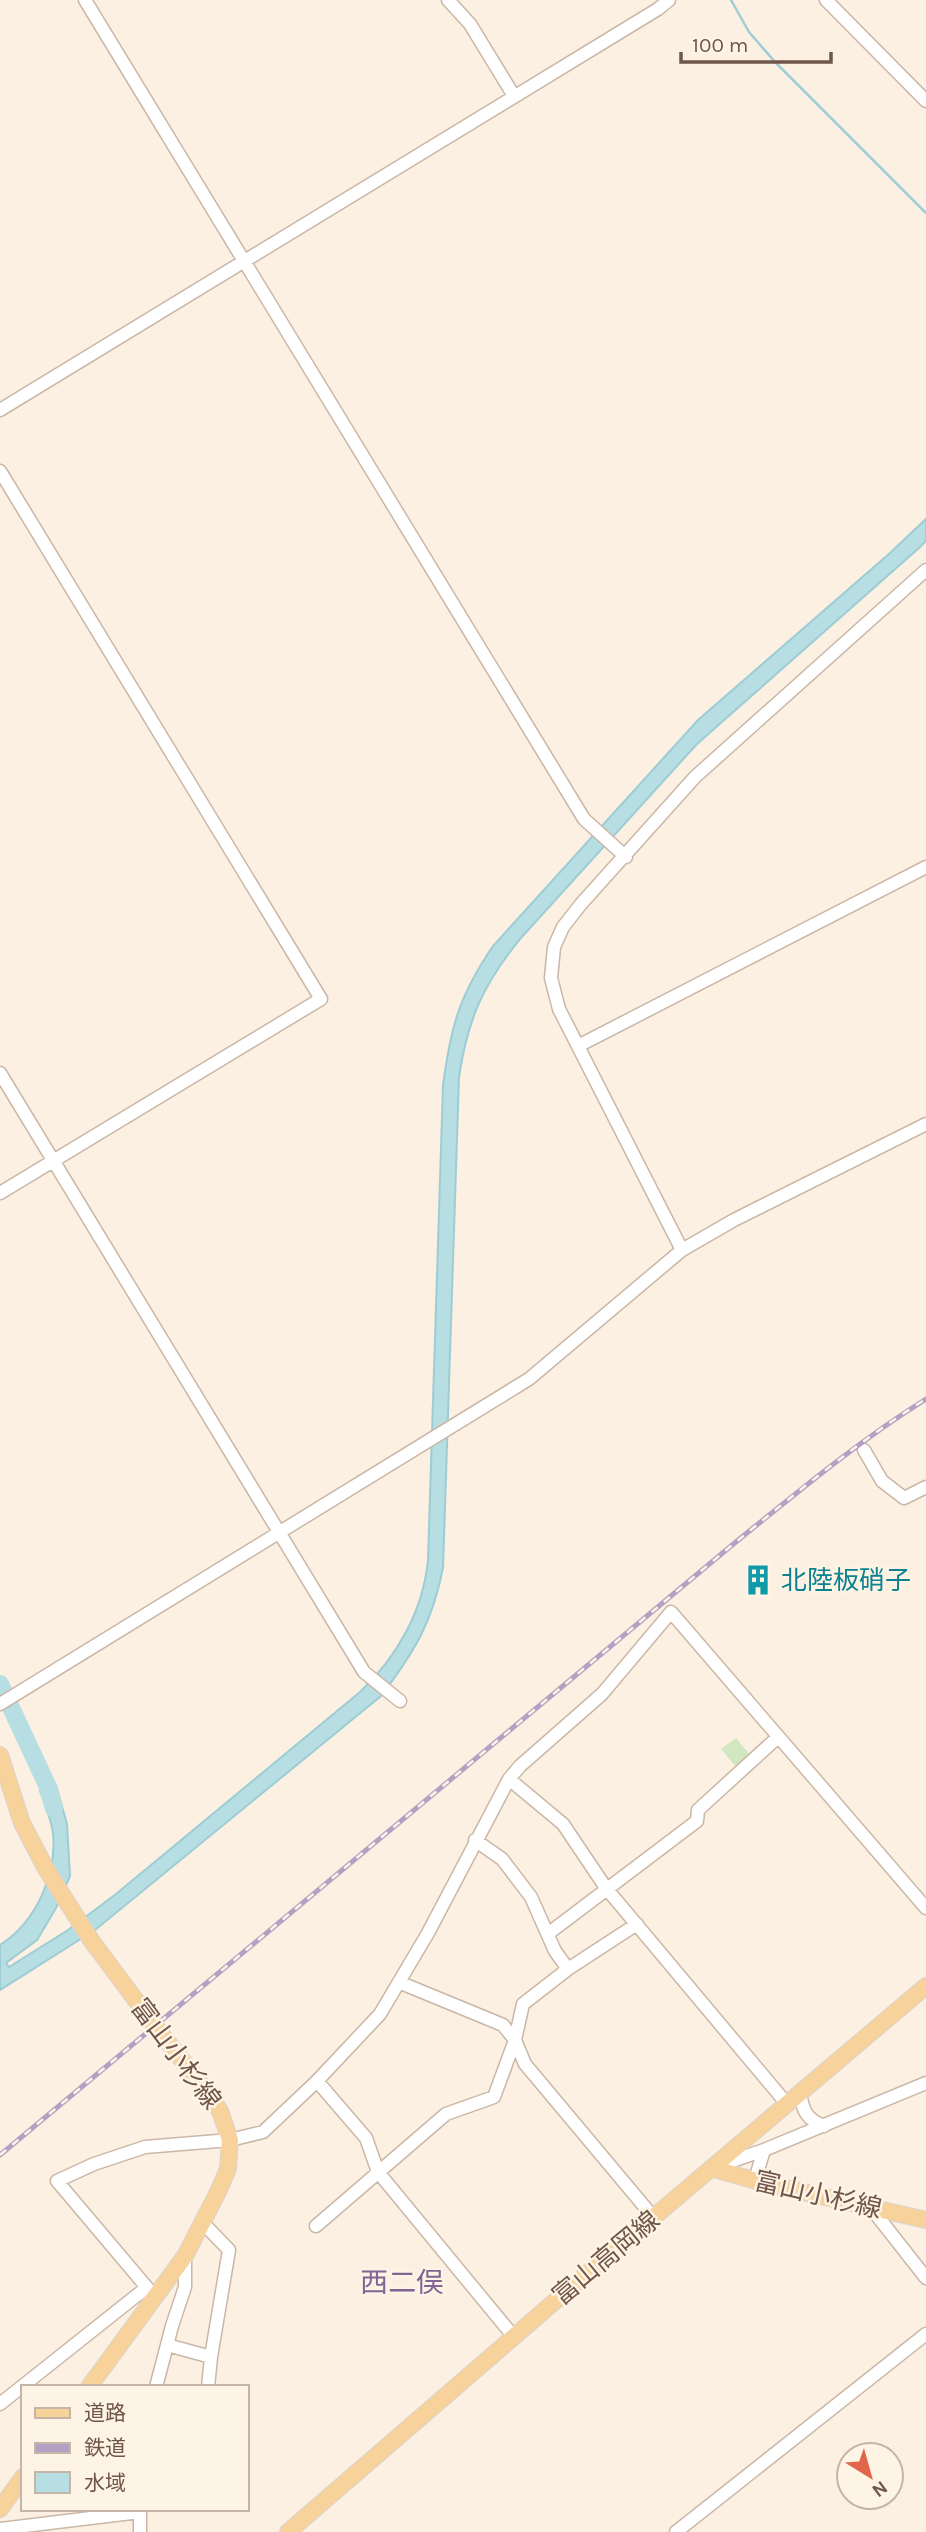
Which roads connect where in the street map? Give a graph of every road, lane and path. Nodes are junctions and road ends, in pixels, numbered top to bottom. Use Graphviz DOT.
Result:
graph roads {
  1 [pos="85,0"];
  2 [pos="448,0"];
  3 [pos="669,0"];
  4 [pos="826,0"];
  5 [pos="514,96"];
  6 [pos="926,101"];
  7 [pos="245,261"];
  8 [pos="0,410"];
  9 [pos="0,471"];
  10 [pos="926,570"];
  11 [pos="626,857"];
  12 [pos="926,867"];
  13 [pos="578,1046"];
  14 [pos="0,1073"];
  15 [pos="926,1124"];
  16 [pos="52,1160"];
  17 [pos="0,1193"];
  18 [pos="682,1250"];
  19 [pos="864,1450"];
  20 [pos="926,1487"];
  21 [pos="278,1533"];
  22 [pos="400,1701"];
  23 [pos="0,1704"];
  24 [pos="778,1737"];
  25 [pos="0,1755"];
  26 [pos="509,1779"];
  27 [pos="475,1840"];
  28 [pos="606,1888"];
  29 [pos="926,1908"];
  30 [pos="637,1924"];
  31 [pos="549,1933"];
  32 [pos="568,1969"];
  33 [pos="401,1983"];
  34 [pos="926,1986"];
  35 [pos="515,2040"];
  36 [pos="317,2081"];
  37 [pos="926,2083"];
  38 [pos="800,2093"];
  39 [pos="787,2104"];
  40 [pos="824,2126"];
  41 [pos="230,2140"];
  42 [pos="764,2150"];
  43 [pos="712,2168"];
  44 [pos="378,2172"];
  45 [pos="764,2183"];
  46 [pos="871,2208"];
  47 [pos="654,2218"];
  48 [pos="926,2220"];
  49 [pos="203,2223"];
  50 [pos="316,2226"];
  51 [pos="185,2256"];
  52 [pos="926,2278"];
  53 [pos="150,2292"];
  54 [pos="926,2334"];
  55 [pos="514,2337"];
  56 [pos="167,2345"];
  57 [pos="211,2357"];
  58 [pos="25,2385"];
  59 [pos="90,2385"];
  60 [pos="157,2385"];
  61 [pos="208,2385"];
  62 [pos="21,2388"];
  63 [pos="0,2404"];
  64 [pos="21,2480"];
  65 [pos="0,2509"];
  66 [pos="133,2511"];
  67 [pos="140,2511"];
  68 [pos="0,2529"];
  69 [pos="299,2529"];
  70 [pos="140,2532"];
  71 [pos="676,2532"];
  1 -- 7 [label="street"];
  2 -- 5 [label="street"];
  3 -- 5 [label="street"];
  4 -- 6 [label="street"];
  5 -- 7 [label="street"];
  7 -- 8 [label="street"];
  7 -- 11 [label="street"];
  9 -- 16 [label="street"];
  10 -- 11 [label="street"];
  11 -- 13 [label="street"];
  12 -- 13 [label="street"];
  13 -- 18 [label="street"];
  14 -- 16 [label="street"];
  15 -- 18 [label="street"];
  16 -- 17 [label="street"];
  16 -- 21 [label="street"];
  18 -- 21 [label="street"];
  19 -- 20 [label="street"];
  21 -- 22 [label="street"];
  21 -- 23 [label="street"];
  24 -- 26 [label="street"];
  24 -- 28 [label="street"];
  24 -- 29 [label="street"];
  25 -- 41 [label="main road, 富山小杉線"];
  26 -- 27 [label="street"];
  26 -- 28 [label="street"];
  27 -- 31 [label="street"];
  27 -- 33 [label="street"];
  28 -- 30 [label="street"];
  28 -- 31 [label="street"];
  30 -- 32 [label="street"];
  30 -- 39 [label="street"];
  31 -- 32 [label="street"];
  32 -- 35 [label="street"];
  33 -- 35 [label="street"];
  33 -- 36 [label="street"];
  34 -- 38 [label="main road, 富山高岡線"];
  35 -- 44 [label="street"];
  35 -- 47 [label="street"];
  36 -- 41 [label="street"];
  36 -- 44 [label="street"];
  37 -- 40 [label="street"];
  38 -- 39 [label="main road, 富山高岡線"];
  38 -- 40 [label="street"];
  39 -- 43 [label="main road, 富山高岡線"];
  40 -- 42 [label="street"];
  41 -- 49 [label="main road, 富山小杉線"];
  41 -- 53 [label="street"];
  42 -- 43 [label="street"];
  42 -- 45 [label="street"];
  43 -- 45 [label="main road, 富山小杉線"];
  43 -- 47 [label="main road, 富山高岡線"];
  44 -- 50 [label="street"];
  44 -- 55 [label="street"];
  45 -- 46 [label="main road, 富山小杉線"];
  46 -- 48 [label="main road, 富山小杉線"];
  46 -- 52 [label="street"];
  47 -- 55 [label="main road, 富山高岡線"];
  49 -- 51 [label="main road, 富山小杉線"];
  49 -- 57 [label="street"];
  51 -- 53 [label="main road, 富山小杉線"];
  51 -- 56 [label="street"];
  53 -- 58 [label="street"];
  53 -- 59 [label="main road, 富山小杉線"];
  54 -- 71 [label="street"];
  55 -- 69 [label="main road, 富山高岡線"];
  56 -- 57 [label="street"];
  56 -- 60 [label="street"];
  57 -- 61 [label="street"];
  62 -- 63 [label="street"];
  64 -- 65 [label="main road"];
  66 -- 68 [label="street"];
  67 -- 70 [label="street"];
}
